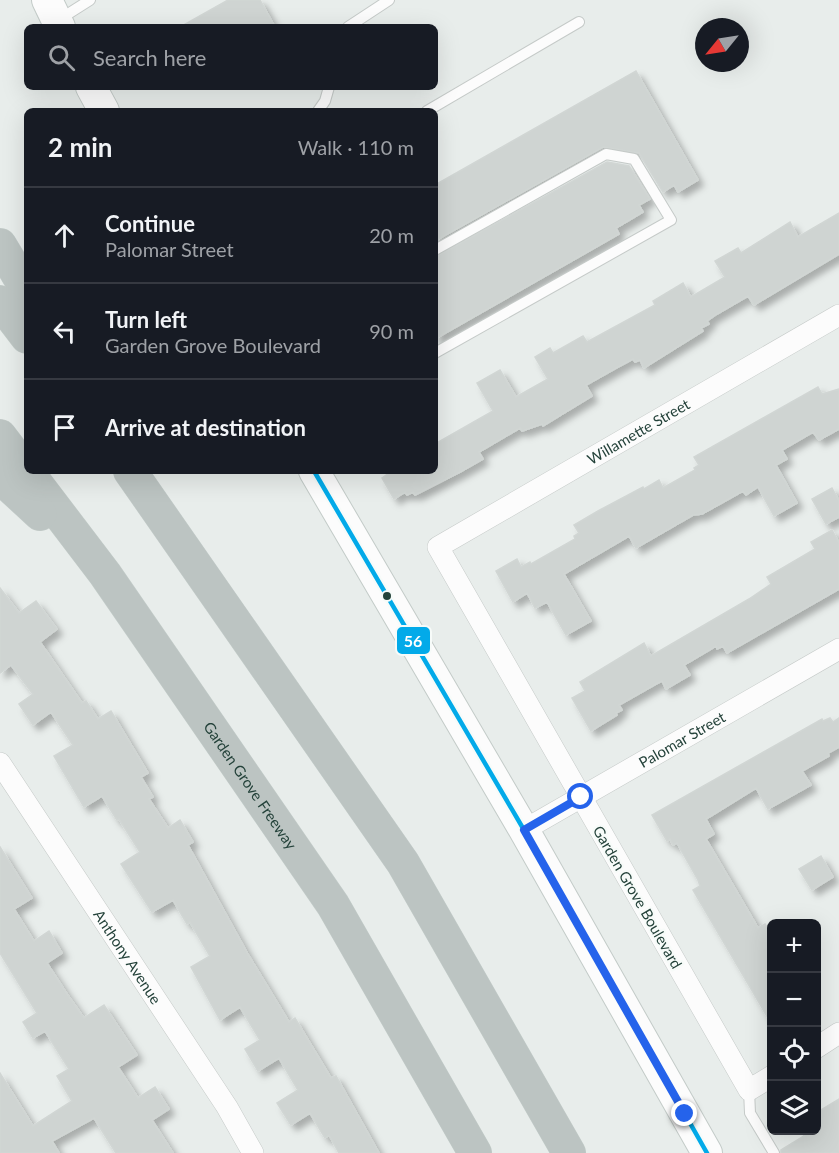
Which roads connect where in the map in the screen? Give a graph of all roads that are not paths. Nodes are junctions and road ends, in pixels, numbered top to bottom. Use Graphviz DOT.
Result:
graph roads {
  1 [pos="90,0"];
  2 [pos="389,0"];
  3 [pos="54,16"];
  4 [pos="579,22"];
  5 [pos="353,24"];
  6 [pos="93,90"];
  7 [pos="327,90"];
  8 [pos="102,108"];
  9 [pos="320,108"];
  10 [pos="432,108"];
  11 [pos="0,245"];
  12 [pos="438,248"];
  13 [pos="24,285"];
  14 [pos="0,302"];
  15 [pos="839,315"];
  16 [pos="24,333"];
  17 [pos="438,351"];
  18 [pos="0,436"];
  19 [pos="24,468"];
  20 [pos="29,474"];
  21 [pos="316,474"];
  22 [pos="0,477"];
  23 [pos="137,479"];
  24 [pos="438,547"];
  25 [pos="105,574"];
  26 [pos="839,649"];
  27 [pos="0,764"];
  28 [pos="581,797"];
  29 [pos="524,830"];
  30 [pos="839,1033"];
  31 [pos="821,1045"];
  32 [pos="767,1079"];
  33 [pos="749,1090"];
  34 [pos="253,1153"];
  35 [pos="476,1153"];
  36 [pos="569,1153"];
  37 [pos="707,1153"];
  38 [pos="774,1153"];
  1 -- 3 [label="lane"];
  2 -- 5 [label="lane"];
  4 -- 10 [label="lane"];
  6 -- 8 [label="main road"];
  7 -- 9 [label="lane"];
  11 -- 13 [label="highway"];
  12 -- 17 [label="lane"];
  14 -- 16 [label="highway"];
  15 -- 24 [label="street, Willamette Street"];
  18 -- 19 [label="highway, Garden Grove Freeway"];
  20 -- 25 [label="highway, Garden Grove Freeway"];
  21 -- 29 [label="main road"];
  22 -- 25 [label="highway"];
  23 -- 36 [label="highway"];
  24 -- 28 [label="street, Garden Grove Boulevard"];
  25 -- 35 [label="highway, Garden Grove Freeway"];
  26 -- 28 [label="street, Palomar Street"];
  27 -- 34 [label="street, Anthony Avenue"];
  28 -- 29 [label="street, Palomar Street"];
  28 -- 33 [label="street, Garden Grove Boulevard"];
  29 -- 37 [label="main road"];
  30 -- 31 [label="street"];
  32 -- 33 [label="street"];
  33 -- 38 [label="lane"];
}
